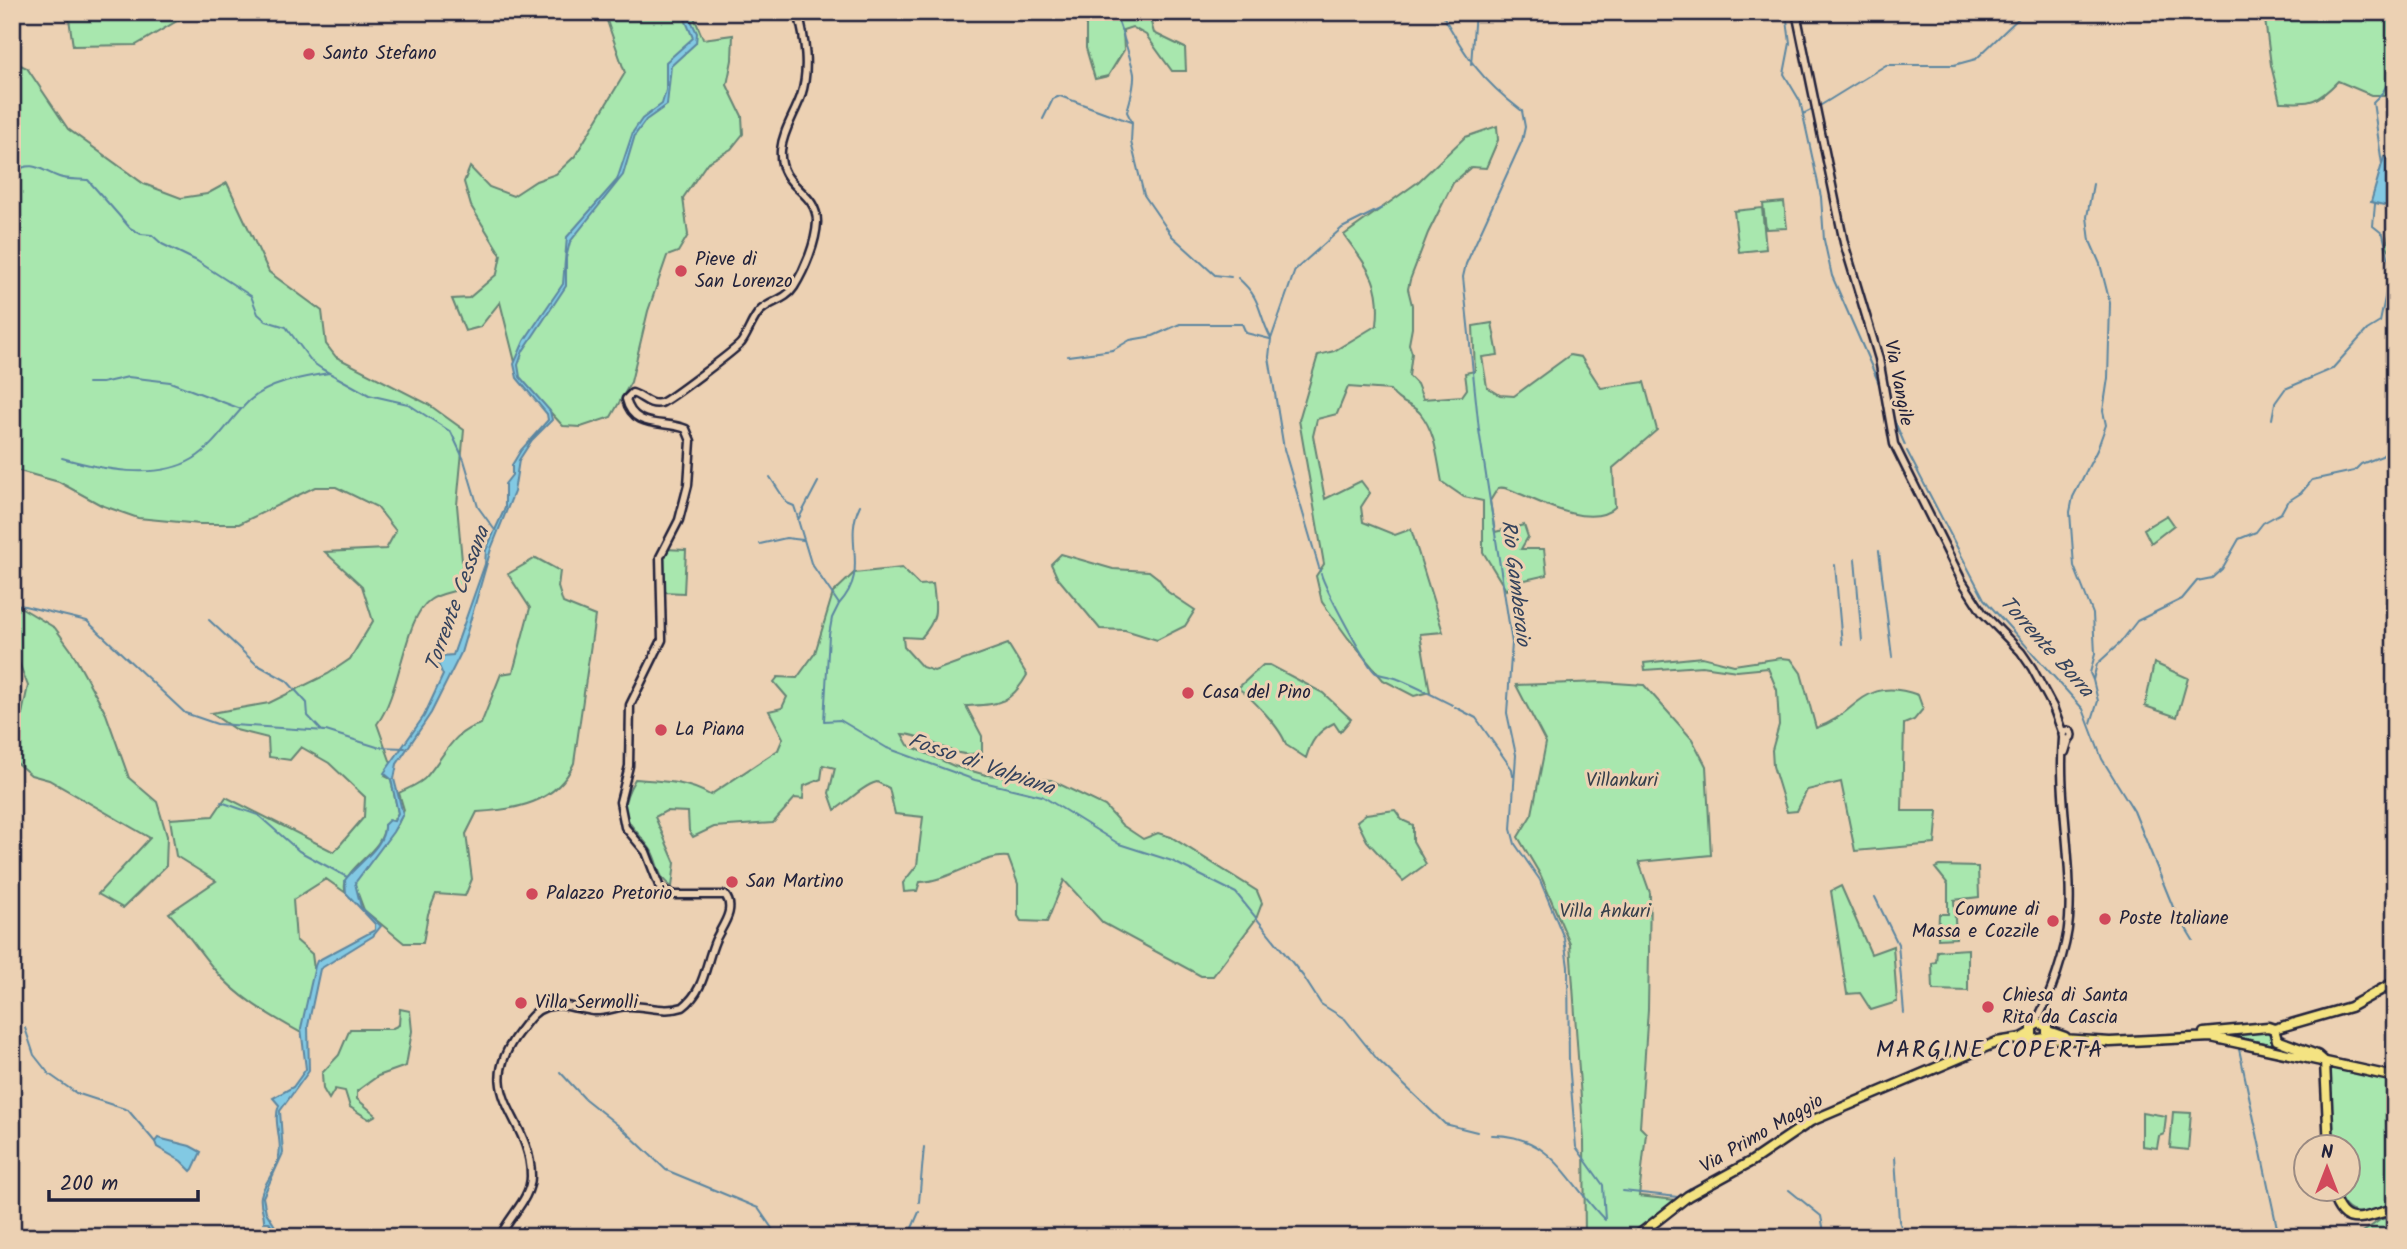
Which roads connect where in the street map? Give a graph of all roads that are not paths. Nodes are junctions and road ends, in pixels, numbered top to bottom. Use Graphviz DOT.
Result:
graph roads {
  1 [pos="798,12"];
  2 [pos="1796,12"];
  3 [pos="2395,982"];
  4 [pos="2045,1005"];
  5 [pos="2274,1029"];
  6 [pos="2231,1030"];
  7 [pos="2040,1033"];
  8 [pos="2277,1040"];
  9 [pos="2229,1041"];
  10 [pos="2268,1049"];
  11 [pos="2325,1062"];
  12 [pos="2395,1077"];
  13 [pos="2328,1134"];
  14 [pos="2337,1204"];
  15 [pos="2395,1209"];
  16 [pos="500,1237"];
  17 [pos="1636,1237"];
  1 -- 16 [label="street"];
  2 -- 4 [label="street, Via Vangile"];
  3 -- 5 [label="main road"];
  4 -- 7 [label="street"];
  4 -- 7 [label="street"];
  5 -- 6 [label="main road"];
  5 -- 8 [label="main road"];
  6 -- 7 [label="main road"];
  6 -- 9 [label="main road"];
  7 -- 9 [label="main road"];
  7 -- 17 [label="main road, Via Primo Maggio"];
  8 -- 10 [label="main road"];
  8 -- 11 [label="main road"];
  9 -- 10 [label="main road"];
  10 -- 11 [label="main road"];
  11 -- 12 [label="main road"];
  11 -- 13 [label="main road"];
  14 -- 15 [label="main road"];
}
